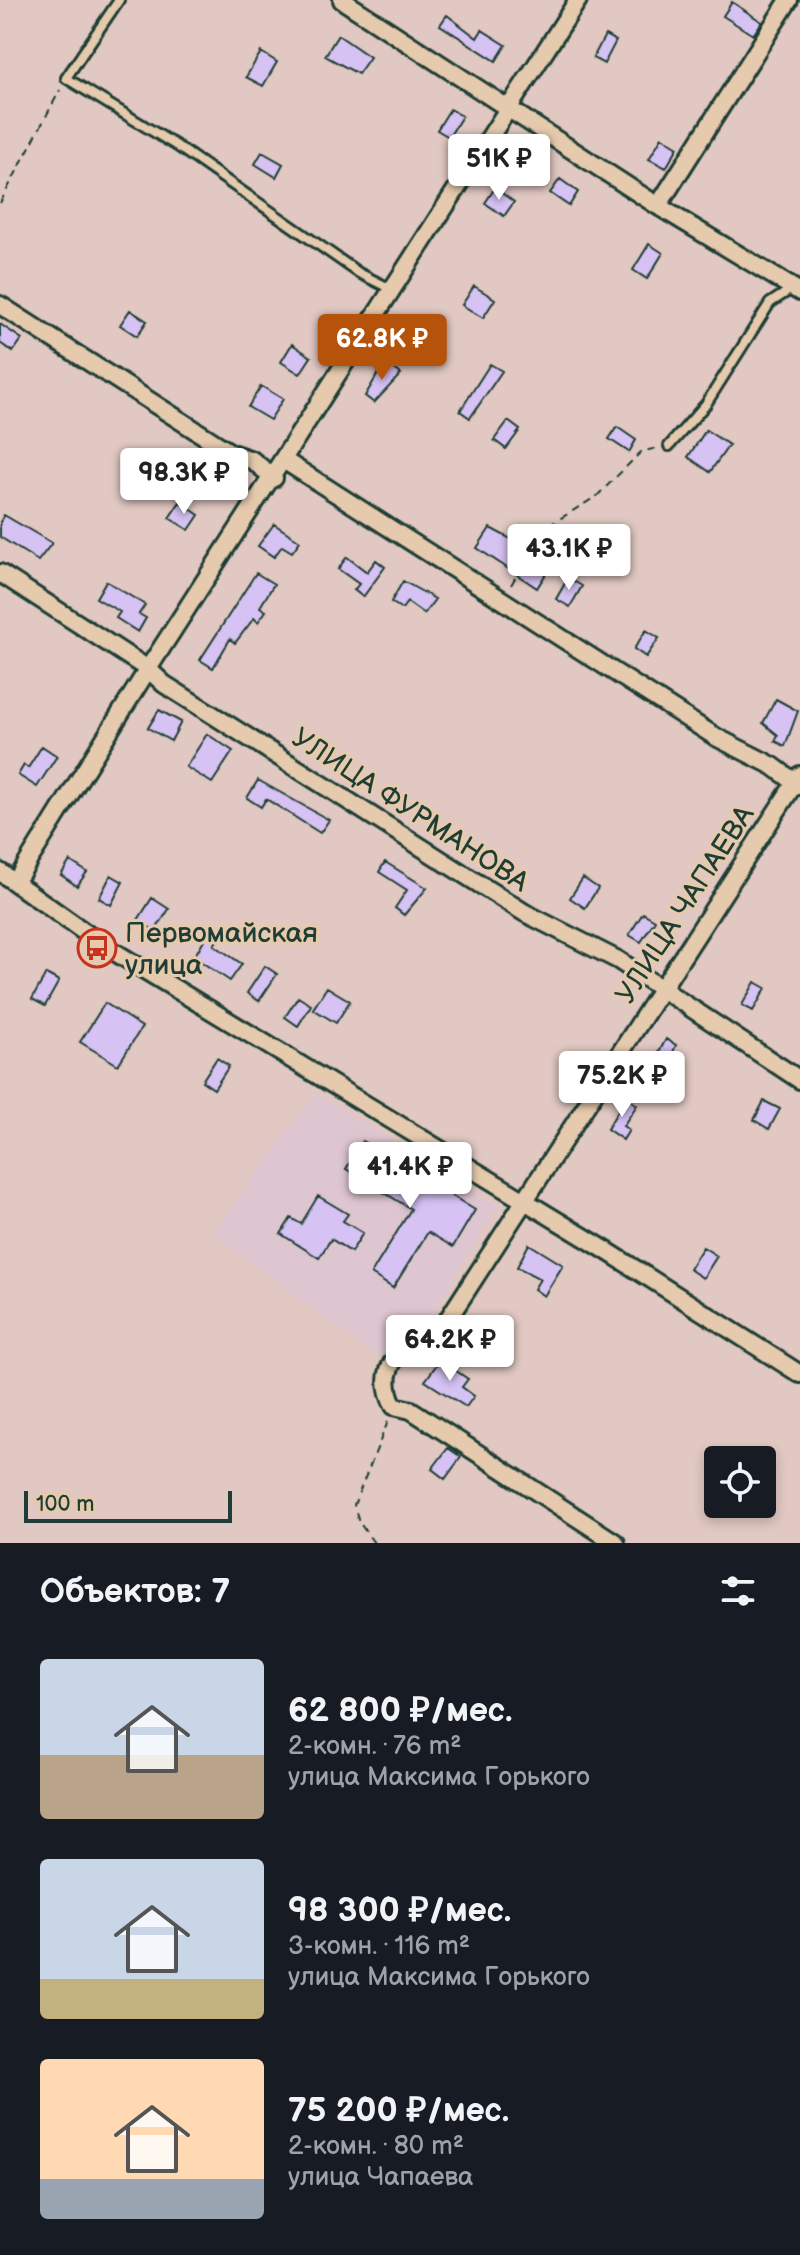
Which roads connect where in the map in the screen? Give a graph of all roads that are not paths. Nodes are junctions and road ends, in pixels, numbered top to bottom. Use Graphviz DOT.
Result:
graph roads {
  1 [pos="119,0"];
  2 [pos="342,0"];
  3 [pos="578,0"];
  4 [pos="789,0"];
  5 [pos="509,110"];
  6 [pos="658,206"];
  7 [pos="391,289"];
  8 [pos="797,290"];
  9 [pos="0,305"];
  10 [pos="669,446"];
  11 [pos="285,461"];
  12 [pos="274,478"];
  13 [pos="0,573"];
  14 [pos="148,669"];
  15 [pos="798,781"];
  16 [pos="0,872"];
  17 [pos="16,881"];
  18 [pos="660,986"];
  19 [pos="800,1080"];
  20 [pos="522,1202"];
  21 [pos="800,1374"];
  22 [pos="616,1543"];
  1 -- 7 [label="lane"];
  2 -- 5 [label="street"];
  3 -- 5 [label="street"];
  4 -- 6 [label="street"];
  5 -- 6 [label="street"];
  5 -- 7 [label="street"];
  6 -- 8 [label="street"];
  7 -- 11 [label="street"];
  8 -- 10 [label="lane"];
  9 -- 12 [label="street"];
  11 -- 12 [label="street"];
  11 -- 15 [label="street"];
  12 -- 14 [label="street"];
  13 -- 14 [label="street, УЛИЦА ФУРМАНОВА"];
  14 -- 17 [label="street"];
  14 -- 18 [label="street, УЛИЦА ФУРМАНОВА"];
  15 -- 18 [label="street, УЛИЦА ЧАПАЕВА"];
  16 -- 17 [label="street"];
  17 -- 20 [label="street"];
  18 -- 19 [label="street, УЛИЦА ФУРМАНОВА"];
  18 -- 20 [label="street, УЛИЦА ЧАПАЕВА"];
  20 -- 21 [label="street"];
  20 -- 22 [label="street, УЛИЦА ЧАПАЕВА"];
}
